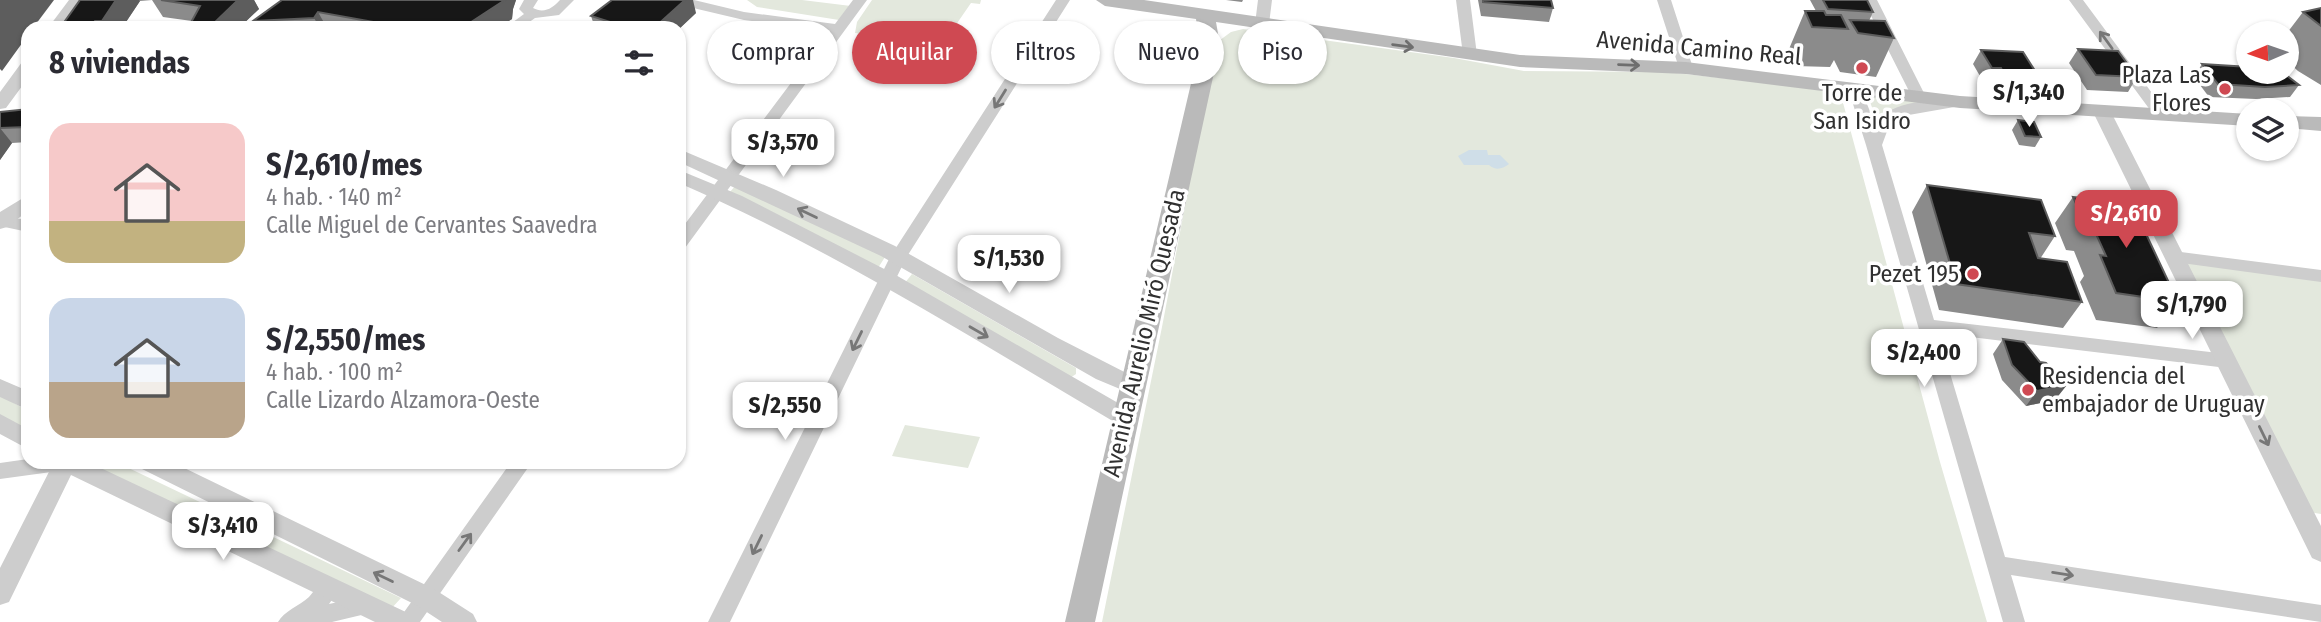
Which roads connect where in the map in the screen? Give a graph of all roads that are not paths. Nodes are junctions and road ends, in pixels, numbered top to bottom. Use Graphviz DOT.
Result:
graph roads {
  1 [pos="77,0"];
  2 [pos="567,0"];
  3 [pos="677,0"];
  4 [pos="860,0"];
  5 [pos="1063,0"];
  6 [pos="1105,0"];
  7 [pos="1265,0"];
  8 [pos="1463,0"];
  9 [pos="1664,0"];
  10 [pos="1870,0"];
  11 [pos="2076,0"];
  12 [pos="737,1"];
  13 [pos="531,7"];
  14 [pos="723,11"];
  15 [pos="1204,14"];
  16 [pos="61,21"];
  17 [pos="518,21"];
  18 [pos="1206,21"];
  19 [pos="1244,21"];
  20 [pos="1256,21"];
  21 [pos="840,26"];
  22 [pos="1327,34"];
  23 [pos="1470,55"];
  24 [pos="1686,68"];
  25 [pos="21,75"];
  26 [pos="21,79"];
  27 [pos="0,80"];
  28 [pos="1201,84"];
  29 [pos="1841,88"];
  30 [pos="1919,97"];
  31 [pos="1960,102"];
  32 [pos="0,104"];
  33 [pos="2102,112"];
  34 [pos="2161,115"];
  35 [pos="2236,119"];
  36 [pos="2299,123"];
  37 [pos="2321,124"];
  38 [pos="1874,145"];
  39 [pos="686,160"];
  40 [pos="686,177"];
  41 [pos="724,184"];
  42 [pos="21,206"];
  43 [pos="1,222"];
  44 [pos="21,225"];
  45 [pos="686,235"];
  46 [pos="898,257"];
  47 [pos="2173,257"];
  48 [pos="2321,276"];
  49 [pos="887,279"];
  50 [pos="1925,325"];
  51 [pos="2227,361"];
  52 [pos="1085,364"];
  53 [pos="1067,384"];
  54 [pos="1132,386"];
  55 [pos="0,387"];
  56 [pos="21,398"];
  57 [pos="1124,417"];
  58 [pos="0,423"];
  59 [pos="21,436"];
  60 [pos="21,468"];
  61 [pos="62,469"];
  62 [pos="81,469"];
  63 [pos="164,469"];
  64 [pos="517,469"];
  65 [pos="0,471"];
  66 [pos="2321,551"];
  67 [pos="1995,564"];
  68 [pos="330,587"];
  69 [pos="0,594"];
  70 [pos="425,597"];
  71 [pos="366,605"];
  72 [pos="2321,614"];
  73 [pos="290,622"];
  74 [pos="401,622"];
  75 [pos="408,622"];
  76 [pos="464,622"];
  77 [pos="719,622"];
  78 [pos="1080,622"];
  79 [pos="2014,622"];
  1 -- 16 [label="street"];
  2 -- 13 [label="street"];
  3 -- 14 [label="street"];
  4 -- 21 [label="street"];
  5 -- 46 [label="street, one-way"];
  6 -- 15 [label="main road, Avenida Camino Real"];
  7 -- 20 [label="street"];
  8 -- 23 [label="street"];
  9 -- 24 [label="street"];
  10 -- 30 [label="street"];
  34 -- 11 [label="street, one-way"];
  12 -- 14 [label="street"];
  12 -- 21 [label="street"];
  13 -- 17 [label="street"];
  14 -- 21 [label="street"];
  15 -- 18 [label="main road, Avenida Aurelio Miró Quesada"];
  15 -- 19 [label="main road, Avenida Camino Real"];
  21 -- 41 [label="street"];
  22 -- 23 [label="main road, Avenida Camino Real, one-way"];
  23 -- 24 [label="main road, Avenida Camino Real, one-way"];
  24 -- 29 [label="main road, Avenida Camino Real"];
  25 -- 27 [label="street"];
  26 -- 32 [label="street"];
  28 -- 54 [label="main road, Avenida Aurelio Miró Quesada"];
  29 -- 30 [label="main road, Avenida Camino Real"];
  29 -- 38 [label="street"];
  30 -- 31 [label="main road, Avenida Camino Real"];
  31 -- 33 [label="main road, Avenida Camino Real"];
  31 -- 38 [label="street"];
  33 -- 34 [label="main road, Avenida Camino Real"];
  33 -- 47 [label="street"];
  34 -- 35 [label="main road, Avenida Camino Real"];
  36 -- 37 [label="main road"];
  38 -- 50 [label="street"];
  39 -- 41 [label="street"];
  40 -- 41 [label="street"];
  41 -- 45 [label="street"];
  46 -- 41 [label="street, one-way"];
  41 -- 49 [label="street"];
  42 -- 43 [label="street"];
  43 -- 44 [label="street"];
  46 -- 49 [label="street"];
  46 -- 52 [label="street"];
  47 -- 48 [label="street"];
  47 -- 51 [label="street"];
  49 -- 53 [label="street, one-way"];
  49 -- 77 [label="street, one-way"];
  50 -- 51 [label="street"];
  50 -- 67 [label="street"];
  51 -- 66 [label="street, one-way"];
  52 -- 53 [label="street"];
  52 -- 54 [label="street"];
  53 -- 57 [label="street"];
  54 -- 57 [label="main road, Avenida Aurelio Miró Quesada"];
  55 -- 56 [label="street"];
  57 -- 78 [label="main road, Avenida Aurelio Miró Quesada"];
  58 -- 59 [label="street"];
  60 -- 65 [label="street"];
  61 -- 69 [label="street"];
  62 -- 68 [label="street"];
  70 -- 63 [label="street, one-way"];
  70 -- 64 [label="street, one-way"];
  67 -- 72 [label="street, one-way"];
  67 -- 79 [label="street"];
  68 -- 71 [label="street"];
  68 -- 73 [label="street"];
  70 -- 75 [label="street"];
  70 -- 76 [label="street"];
  71 -- 73 [label="street"];
  71 -- 74 [label="street"];
}
